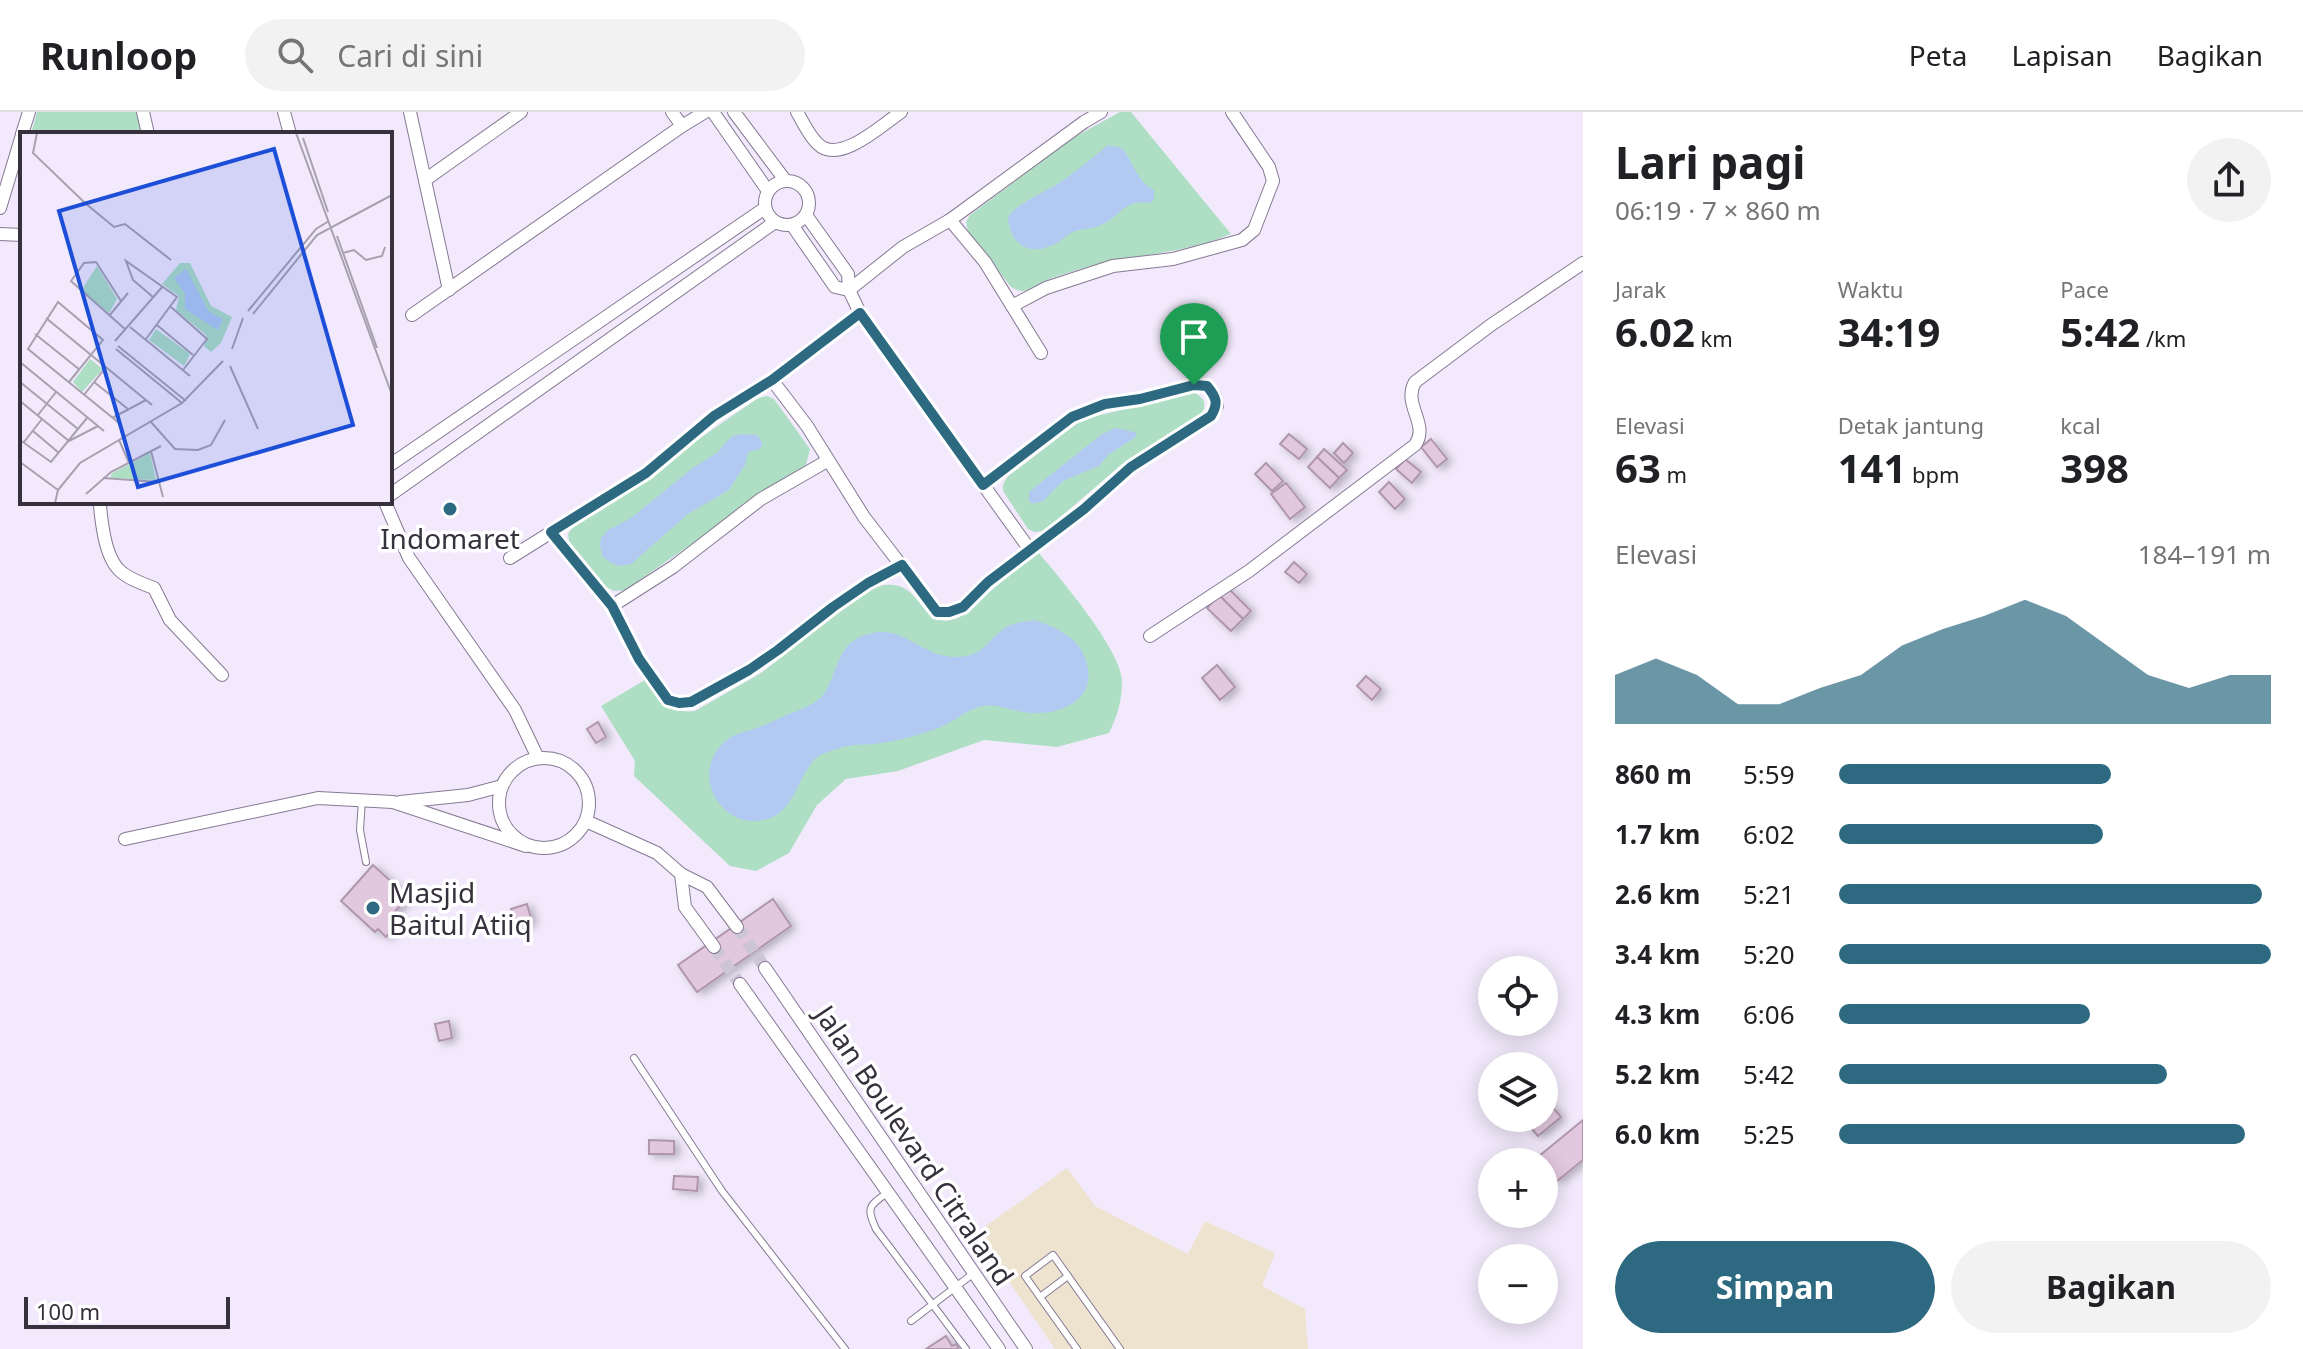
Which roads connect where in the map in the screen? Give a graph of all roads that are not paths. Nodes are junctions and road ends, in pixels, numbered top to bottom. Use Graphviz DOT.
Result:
graph roads {
  1 [pos="29,112"];
  2 [pos="143,112"];
  3 [pos="284,112"];
  4 [pos="410,112"];
  5 [pos="521,112"];
  6 [pos="672,112"];
  7 [pos="705,112"];
  8 [pos="713,112"];
  9 [pos="734,112"];
  10 [pos="797,112"];
  11 [pos="901,112"];
  12 [pos="1101,112"];
  13 [pos="1232,112"];
  14 [pos="682,126"];
  15 [pos="23,132"];
  16 [pos="148,132"];
  17 [pos="289,132"];
  18 [pos="20,141"];
  19 [pos="425,180"];
  20 [pos="785,180"];
  21 [pos="768,191"];
  22 [pos="0,208"];
  23 [pos="765,208"];
  24 [pos="806,215"];
  25 [pos="950,220"];
  26 [pos="775,222"];
  27 [pos="792,225"];
  28 [pos="0,234"];
  29 [pos="20,235"];
  30 [pos="1583,263"];
  31 [pos="449,290"];
  32 [pos="849,290"];
  33 [pos="1012,306"];
  34 [pos="860,313"];
  35 [pos="412,315"];
  36 [pos="1041,353"];
  37 [pos="772,380"];
  38 [pos="457,418"];
  39 [pos="471,438"];
  40 [pos="827,461"];
  41 [pos="392,464"];
  42 [pos="983,485"];
  43 [pos="392,494"];
  44 [pos="100,504"];
  45 [pos="386,504"];
  46 [pos="551,532"];
  47 [pos="1030,550"];
  48 [pos="510,558"];
  49 [pos="902,565"];
  50 [pos="612,606"];
  51 [pos="1150,636"];
  52 [pos="222,675"];
  53 [pos="538,758"];
  54 [pos="502,786"];
  55 [pos="362,799"];
  56 [pos="393,802"];
  57 [pos="586,821"];
  58 [pos="125,839"];
  59 [pos="526,846"];
  60 [pos="366,862"];
  61 [pos="681,874"];
  62 [pos="737,927"];
  63 [pos="714,947"];
  64 [pos="765,968"];
  65 [pos="740,984"];
  66 [pos="634,1058"];
  67 [pos="887,1193"];
  68 [pos="974,1273"];
  69 [pos="1068,1276"];
  70 [pos="955,1287"];
  71 [pos="1040,1297"];
  72 [pos="933,1304"];
  73 [pos="911,1321"];
  74 [pos="845,1349"];
  75 [pos="966,1349"];
  76 [pos="999,1349"];
  77 [pos="1026,1349"];
  78 [pos="1077,1349"];
  79 [pos="1120,1349"];
  1 -- 15 [label="street"];
  2 -- 16 [label="street"];
  3 -- 17 [label="street"];
  4 -- 19 [label="street"];
  5 -- 19 [label="street"];
  6 -- 14 [label="street"];
  7 -- 14 [label="street"];
  8 -- 21 [label="street"];
  9 -- 20 [label="street"];
  10 -- 11 [label="street"];
  12 -- 25 [label="street"];
  13 -- 33 [label="street"];
  14 -- 31 [label="street"];
  18 -- 22 [label="street"];
  19 -- 31 [label="street"];
  20 -- 21 [label="street"];
  20 -- 24 [label="street"];
  21 -- 23 [label="street"];
  23 -- 26 [label="street"];
  23 -- 38 [label="street"];
  24 -- 27 [label="street"];
  24 -- 32 [label="street"];
  25 -- 32 [label="street"];
  25 -- 33 [label="street"];
  26 -- 27 [label="street"];
  26 -- 39 [label="street"];
  27 -- 32 [label="street"];
  28 -- 29 [label="street"];
  30 -- 51 [label="street"];
  31 -- 35 [label="street"];
  32 -- 34 [label="street"];
  33 -- 36 [label="street"];
  34 -- 37 [label="street"];
  34 -- 42 [label="street"];
  37 -- 40 [label="street"];
  37 -- 46 [label="street"];
  38 -- 39 [label="street"];
  38 -- 41 [label="street"];
  39 -- 43 [label="street"];
  40 -- 49 [label="street"];
  40 -- 50 [label="street"];
  42 -- 47 [label="street"];
  42 -- 47 [label="street"];
  44 -- 52 [label="street"];
  45 -- 53 [label="street"];
  46 -- 48 [label="street"];
  46 -- 50 [label="street"];
  47 -- 49 [label="street"];
  49 -- 50 [label="street"];
  53 -- 54 [label="street"];
  53 -- 57 [label="street"];
  54 -- 56 [label="street"];
  54 -- 59 [label="street"];
  55 -- 56 [label="street"];
  55 -- 58 [label="street"];
  55 -- 60 [label="lane"];
  56 -- 59 [label="street"];
  57 -- 59 [label="street"];
  57 -- 61 [label="street"];
  61 -- 62 [label="street"];
  61 -- 63 [label="street"];
  64 -- 68 [label="street, Jalan Boulevard Citraland"];
  65 -- 67 [label="street, Jalan Boulevard Citraland"];
  66 -- 74 [label="lane"];
  67 -- 70 [label="street, Jalan Boulevard Citraland"];
  67 -- 72 [label="lane"];
  68 -- 70 [label="lane"];
  68 -- 77 [label="street, Jalan Boulevard Citraland"];
  69 -- 71 [label="lane"];
  69 -- 71 [label="lane"];
  69 -- 79 [label="lane"];
  70 -- 72 [label="lane"];
  70 -- 76 [label="street, Jalan Boulevard Citraland"];
  71 -- 78 [label="lane"];
  72 -- 73 [label="lane"];
  72 -- 75 [label="lane"];
}
